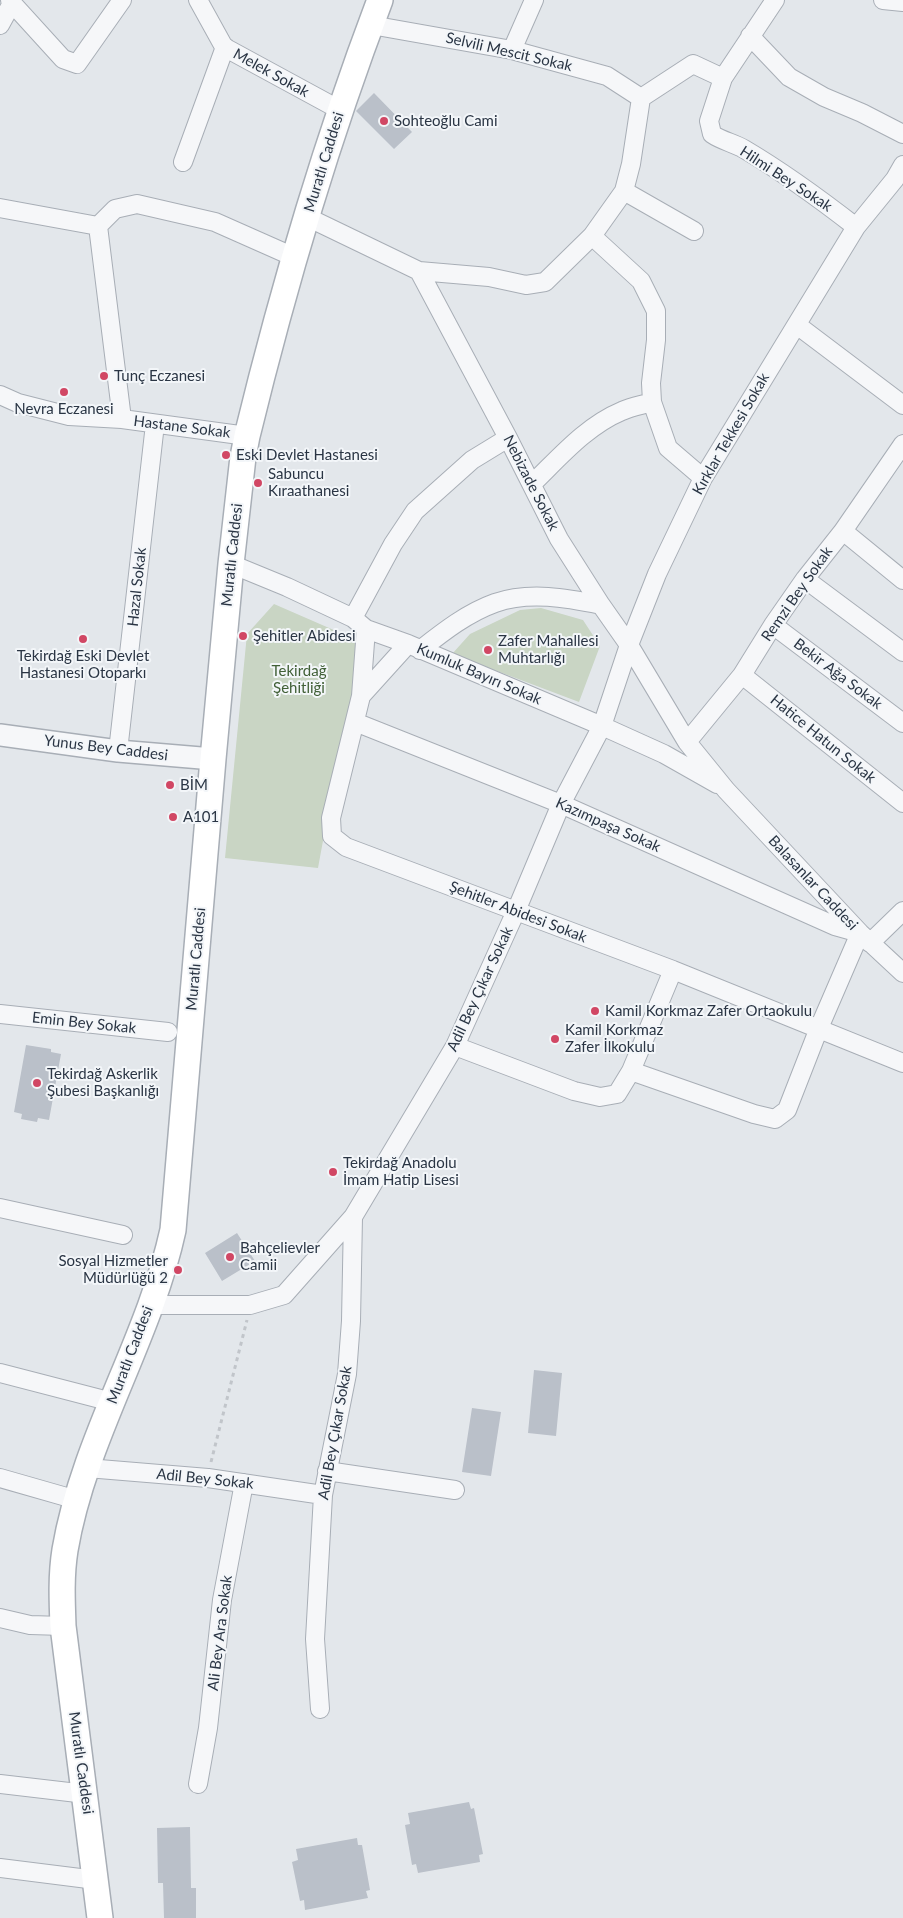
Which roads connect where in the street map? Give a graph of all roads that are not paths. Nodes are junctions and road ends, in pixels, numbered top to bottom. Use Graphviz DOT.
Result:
graph roads {
  1 [pos="122,0"];
  2 [pos="198,0"];
  3 [pos="380,0"];
  4 [pos="534,0"];
  5 [pos="775,0"];
  6 [pos="883,0"];
  7 [pos="11,1"];
  8 [pos="903,2"];
  9 [pos="370,24"];
  10 [pos="0,25"];
  11 [pos="750,36"];
  12 [pos="225,47"];
  13 [pos="512,50"];
  14 [pos="723,78"];
  15 [pos="641,98"];
  16 [pos="340,110"];
  17 [pos="903,134"];
  18 [pos="183,162"];
  19 [pos="903,165"];
  20 [pos="624,191"];
  21 [pos="0,208"];
  22 [pos="308,217"];
  23 [pos="98,226"];
  24 [pos="856,226"];
  25 [pos="694,231"];
  26 [pos="592,236"];
  27 [pos="294,257"];
  28 [pos="419,271"];
  29 [pos="796,325"];
  30 [pos="0,395"];
  31 [pos="652,402"];
  32 [pos="903,405"];
  33 [pos="122,419"];
  34 [pos="155,424"];
  35 [pos="247,436"];
  36 [pos="508,438"];
  37 [pos="903,444"];
  38 [pos="703,478"];
  39 [pos="532,484"];
  40 [pos="843,531"];
  41 [pos="231,564"];
  42 [pos="805,579"];
  43 [pos="903,580"];
  44 [pos="601,605"];
  45 [pos="360,624"];
  46 [pos="773,625"];
  47 [pos="629,645"];
  48 [pos="414,647"];
  49 [pos="903,652"];
  50 [pos="742,675"];
  51 [pos="361,696"];
  52 [pos="355,722"];
  53 [pos="903,723"];
  54 [pos="602,726"];
  55 [pos="0,735"];
  56 [pos="0,740"];
  57 [pos="687,742"];
  58 [pos="118,751"];
  59 [pos="213,759"];
  60 [pos="726,790"];
  61 [pos="903,803"];
  62 [pos="562,804"];
  63 [pos="516,911"];
  64 [pos="903,911"];
  65 [pos="865,938"];
  66 [pos="673,970"];
  67 [pos="903,974"];
  68 [pos="0,1014"];
  69 [pos="819,1028"];
  70 [pos="168,1032"];
  71 [pos="455,1046"];
  72 [pos="903,1063"];
  73 [pos="631,1071"];
  74 [pos="0,1208"];
  75 [pos="354,1218"];
  76 [pos="124,1236"];
  77 [pos="149,1306"];
  78 [pos="0,1373"];
  79 [pos="112,1402"];
  80 [pos="87,1468"];
  81 [pos="327,1471"];
  82 [pos="0,1478"];
  83 [pos="244,1483"];
  84 [pos="455,1490"];
  85 [pos="323,1495"];
  86 [pos="77,1500"];
  87 [pos="0,1618"];
  88 [pos="63,1626"];
  89 [pos="320,1709"];
  90 [pos="0,1784"];
  91 [pos="198,1784"];
  92 [pos="86,1794"];
  93 [pos="0,1868"];
  94 [pos="96,1880"];
  95 [pos="100,1918"];
  1 -- 7 [label="street"];
  2 -- 12 [label="street, Melek Sokak"];
  3 -- 9 [label="main road, Muratlı Caddesi"];
  4 -- 13 [label="street"];
  5 -- 11 [label="street"];
  6 -- 8 [label="street"];
  7 -- 10 [label="street"];
  9 -- 13 [label="street, Selvili Mescit Sokak"];
  9 -- 16 [label="main road, Muratlı Caddesi"];
  11 -- 14 [label="street"];
  11 -- 17 [label="street"];
  12 -- 16 [label="street, Melek Sokak"];
  12 -- 18 [label="street"];
  13 -- 15 [label="street, Selvili Mescit Sokak"];
  14 -- 15 [label="street"];
  14 -- 24 [label="street, Hilmi Bey Sokak"];
  15 -- 20 [label="street"];
  16 -- 22 [label="main road, Muratlı Caddesi"];
  19 -- 24 [label="street, Kırklar Tekkesi Sokak"];
  20 -- 25 [label="street"];
  20 -- 26 [label="street"];
  21 -- 23 [label="street"];
  22 -- 27 [label="main road, Muratlı Caddesi"];
  22 -- 28 [label="street"];
  23 -- 27 [label="street"];
  23 -- 33 [label="street"];
  24 -- 29 [label="street, Kırklar Tekkesi Sokak"];
  26 -- 28 [label="street"];
  26 -- 31 [label="street"];
  27 -- 35 [label="main road, Muratlı Caddesi"];
  28 -- 36 [label="street, Nebizade Sokak"];
  29 -- 32 [label="street"];
  29 -- 38 [label="street, Kırklar Tekkesi Sokak"];
  30 -- 33 [label="street, Hastane Sokak"];
  31 -- 38 [label="street"];
  31 -- 39 [label="street"];
  33 -- 34 [label="street, Hastane Sokak"];
  34 -- 35 [label="street, Hastane Sokak"];
  34 -- 58 [label="street, Hazal Sokak"];
  35 -- 41 [label="main road, Muratlı Caddesi"];
  36 -- 39 [label="street, Nebizade Sokak"];
  36 -- 45 [label="street"];
  37 -- 40 [label="street, Remzi Bey Sokak"];
  38 -- 47 [label="street, Kırklar Tekkesi Sokak"];
  39 -- 44 [label="street, Nebizade Sokak"];
  40 -- 42 [label="street, Remzi Bey Sokak"];
  40 -- 43 [label="street"];
  41 -- 45 [label="street, Kumluk Bayırı Sokak"];
  41 -- 59 [label="main road, Muratlı Caddesi"];
  42 -- 46 [label="street, Remzi Bey Sokak"];
  42 -- 49 [label="street"];
  44 -- 47 [label="street, Nebizade Sokak"];
  44 -- 48 [label="street"];
  45 -- 48 [label="street, Kumluk Bayırı Sokak"];
  45 -- 51 [label="street, Şehitler Abidesi Sokak"];
  46 -- 50 [label="street, Remzi Bey Sokak"];
  46 -- 53 [label="street, Bekir Ağa Sokak"];
  47 -- 54 [label="street, Kırklar Tekkesi Sokak"];
  47 -- 57 [label="street, Nebizade Sokak"];
  48 -- 51 [label="street"];
  48 -- 54 [label="street, Kumluk Bayırı Sokak"];
  50 -- 57 [label="street, Remzi Bey Sokak"];
  50 -- 61 [label="street, Hatice Hatun Sokak"];
  51 -- 52 [label="street, Şehitler Abidesi Sokak"];
  52 -- 62 [label="street, Kazımpaşa Sokak"];
  52 -- 63 [label="street, Şehitler Abidesi Sokak"];
  54 -- 60 [label="street, Kumluk Bayırı Sokak"];
  54 -- 62 [label="street, Adil Bey Çıkar Sokak"];
  55 -- 56 [label="street"];
  55 -- 58 [label="street, Yunus Bey Caddesi"];
  57 -- 60 [label="street, Nebizade Sokak"];
  58 -- 59 [label="street, Yunus Bey Caddesi"];
  59 -- 77 [label="main road, Muratlı Caddesi"];
  60 -- 65 [label="street, Balasanlar Caddesi"];
  62 -- 63 [label="street, Adil Bey Çıkar Sokak"];
  62 -- 65 [label="street, Kazımpaşa Sokak"];
  63 -- 66 [label="street, Şehitler Abidesi Sokak"];
  63 -- 71 [label="street, Adil Bey Çıkar Sokak"];
  64 -- 65 [label="street"];
  65 -- 67 [label="street, Balasanlar Caddesi"];
  65 -- 69 [label="street"];
  66 -- 69 [label="street, Şehitler Abidesi Sokak"];
  66 -- 73 [label="street"];
  68 -- 70 [label="street, Emin Bey Sokak"];
  69 -- 72 [label="street, Şehitler Abidesi Sokak"];
  69 -- 73 [label="street"];
  71 -- 73 [label="street"];
  71 -- 75 [label="street, Adil Bey Çıkar Sokak"];
  74 -- 76 [label="street"];
  75 -- 77 [label="street, Adil Bey Çıkar Sokak"];
  75 -- 81 [label="street, Adil Bey Çıkar Sokak"];
  77 -- 79 [label="main road, Muratlı Caddesi"];
  78 -- 79 [label="street"];
  79 -- 80 [label="main road, Muratlı Caddesi"];
  80 -- 83 [label="street, Adil Bey Sokak"];
  80 -- 86 [label="main road, Muratlı Caddesi"];
  81 -- 84 [label="street"];
  81 -- 85 [label="street, Adil Bey Çıkar Sokak"];
  82 -- 86 [label="street"];
  83 -- 85 [label="street, Adil Bey Sokak"];
  83 -- 91 [label="street, Ali Bey Ara Sokak"];
  85 -- 89 [label="street, Adil Bey Çıkar Sokak"];
  86 -- 88 [label="main road, Muratlı Caddesi"];
  87 -- 88 [label="street"];
  88 -- 92 [label="main road, Muratlı Caddesi"];
  90 -- 92 [label="street"];
  92 -- 94 [label="main road, Muratlı Caddesi"];
  93 -- 94 [label="street"];
  94 -- 95 [label="main road, Muratlı Caddesi"];
}
